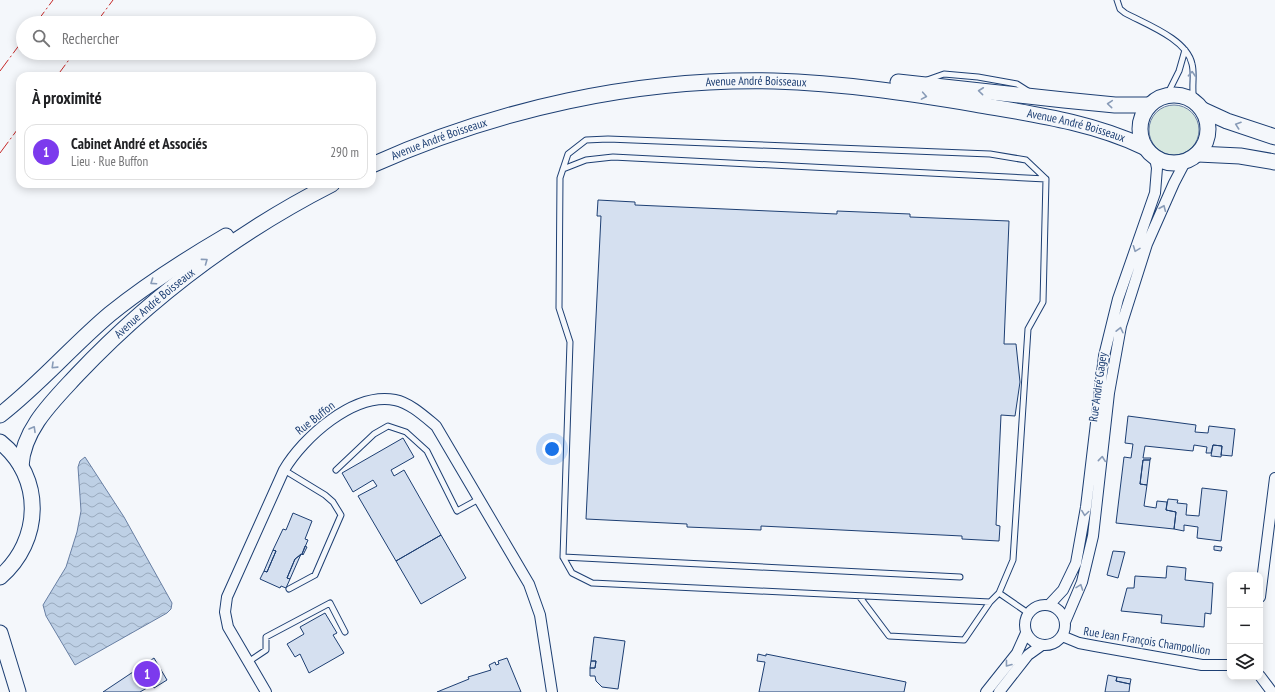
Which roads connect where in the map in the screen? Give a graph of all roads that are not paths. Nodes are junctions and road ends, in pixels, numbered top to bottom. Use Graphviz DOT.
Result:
graph roads {
  1 [pos="1117,0"];
  2 [pos="1185,50"];
  3 [pos="1167,96"];
  4 [pos="1149,105"];
  5 [pos="1198,105"];
  6 [pos="1275,137"];
  7 [pos="1144,147"];
  8 [pos="1198,154"];
  9 [pos="376,155"];
  10 [pos="1155,158"];
  11 [pos="1185,162"];
  12 [pos="1275,162"];
  13 [pos="376,163"];
  14 [pos="563,169"];
  15 [pos="1046,179"];
  16 [pos="312,188"];
  17 [pos="325,188"];
  18 [pos="0,415"];
  19 [pos="0,442"];
  20 [pos="21,466"];
  21 [pos="284,470"];
  22 [pos="336,470"];
  23 [pos="1275,478"];
  24 [pos="479,499"];
  25 [pos="563,557"];
  26 [pos="1263,573"];
  27 [pos="0,577"];
  28 [pos="960,577"];
  29 [pos="289,589"];
  30 [pos="999,593"];
  31 [pos="859,596"];
  32 [pos="990,602"];
  33 [pos="1049,605"];
  34 [pos="1028,613"];
  35 [pos="1065,622"];
  36 [pos="345,632"];
  37 [pos="0,633"];
  38 [pos="1026,633"];
  39 [pos="1062,636"];
  40 [pos="1042,645"];
  41 [pos="248,662"];
  42 [pos="1227,665"];
  43 [pos="0,667"];
  44 [pos="1263,680"];
  45 [pos="18,692"];
  46 [pos="266,692"];
  47 [pos="552,692"];
  48 [pos="986,692"];
  49 [pos="999,692"];
  50 [pos="1272,692"];
  1 -- 2 [label="lane"];
  2 -- 3 [label="lane"];
  5 -- 2 [label="lane, one-way"];
  3 -- 4 [label="main road"];
  3 -- 5 [label="main road"];
  4 -- 7 [label="main road"];
  4 -- 9 [label="main road, Avenue André Boisseaux, one-way"];
  6 -- 5 [label="main road, one-way"];
  5 -- 8 [label="main road"];
  7 -- 10 [label="main road"];
  13 -- 7 [label="main road, Avenue André Boisseaux, one-way"];
  8 -- 11 [label="main road"];
  8 -- 12 [label="main road"];
  10 -- 11 [label="main road"];
  10 -- 33 [label="street, Rue André Gagey, one-way"];
  35 -- 11 [label="street, Rue André Gagey, one-way"];
  14 -- 15 [label="lane"];
  14 -- 15 [label="lane"];
  14 -- 25 [label="lane"];
  15 -- 30 [label="lane"];
  16 -- 18 [label="main road, Avenue André Boisseaux, one-way"];
  20 -- 17 [label="main road, Avenue André Boisseaux, one-way"];
  19 -- 20 [label="main road"];
  20 -- 27 [label="main road"];
  21 -- 24 [label="street, Rue Buffon"];
  21 -- 29 [label="lane"];
  21 -- 41 [label="street, Rue Buffon"];
  22 -- 24 [label="lane"];
  23 -- 26 [label="street"];
  24 -- 47 [label="street, Rue Buffon"];
  25 -- 28 [label="lane"];
  25 -- 31 [label="lane"];
  30 -- 32 [label="lane"];
  30 -- 34 [label="lane"];
  31 -- 32 [label="lane"];
  31 -- 32 [label="lane"];
  33 -- 34 [label="street"];
  33 -- 35 [label="street"];
  34 -- 38 [label="street"];
  35 -- 39 [label="street"];
  36 -- 41 [label="lane"];
  37 -- 45 [label="main road"];
  38 -- 40 [label="street"];
  38 -- 48 [label="street, one-way"];
  39 -- 40 [label="street"];
  39 -- 42 [label="street, Rue Jean François Champollion"];
  40 -- 49 [label="street"];
  41 -- 46 [label="street, Rue Buffon"];
  43 -- 45 [label="main road"];
  44 -- 50 [label="street"];
}
